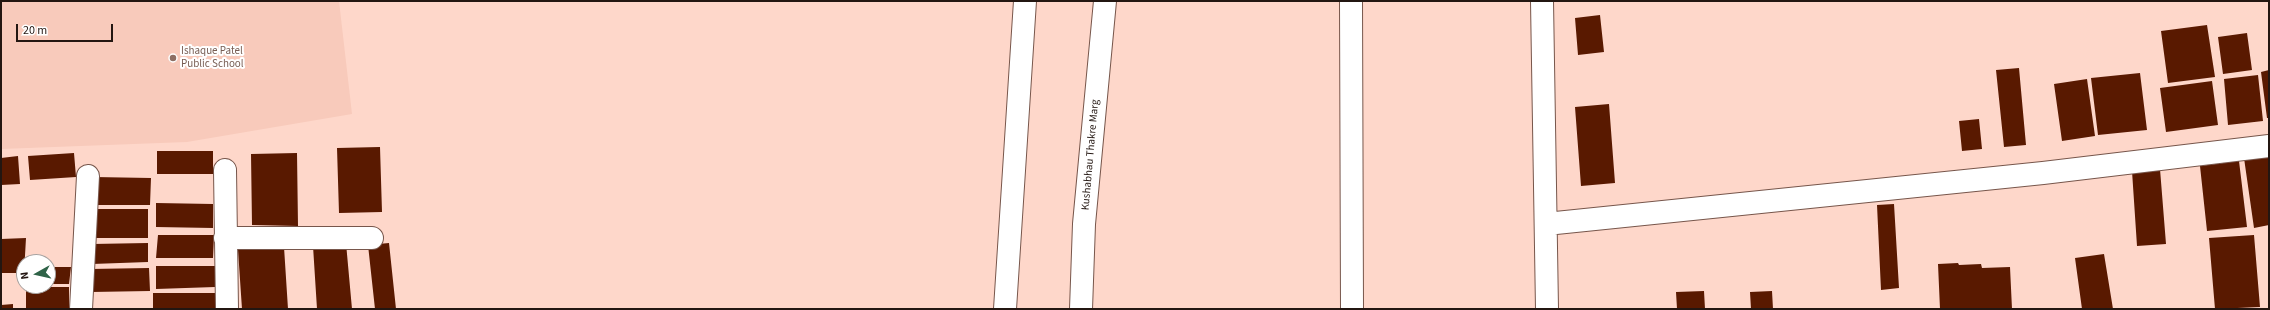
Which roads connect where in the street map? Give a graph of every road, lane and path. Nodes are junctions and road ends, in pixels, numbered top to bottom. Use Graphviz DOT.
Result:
graph roads {
  1 [pos="1025,1"];
  2 [pos="1105,1"];
  3 [pos="1351,1"];
  4 [pos="1542,1"];
  5 [pos="2269,146"];
  6 [pos="225,170"];
  7 [pos="88,176"];
  8 [pos="1546,224"];
  9 [pos="225,238"];
  10 [pos="372,238"];
  11 [pos="81,309"];
  12 [pos="227,309"];
  13 [pos="1005,309"];
  14 [pos="1081,309"];
  15 [pos="1352,309"];
  16 [pos="1547,309"];
  1 -- 13 [label="street"];
  2 -- 14 [label="street, Kushabhau Thakre Marg"];
  3 -- 15 [label="street"];
  4 -- 8 [label="street"];
  5 -- 8 [label="street"];
  6 -- 9 [label="street"];
  7 -- 11 [label="street"];
  8 -- 16 [label="street"];
  9 -- 10 [label="street"];
  9 -- 12 [label="street"];
}
